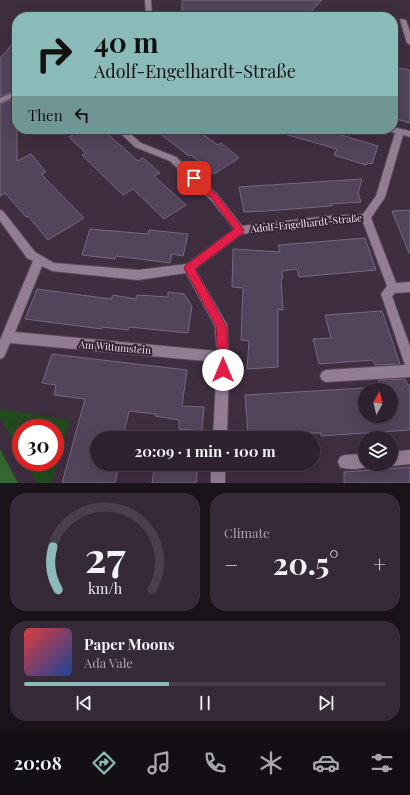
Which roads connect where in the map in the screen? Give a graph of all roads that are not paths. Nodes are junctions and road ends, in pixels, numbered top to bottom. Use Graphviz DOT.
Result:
graph roads {
  1 [pos="148,0"];
  2 [pos="149,12"];
  3 [pos="404,20"];
  4 [pos="410,43"];
  5 [pos="12,95"];
  6 [pos="0,101"];
  7 [pos="405,133"];
  8 [pos="126,134"];
  9 [pos="0,214"];
  10 [pos="366,218"];
  11 [pos="240,230"];
  12 [pos="39,260"];
  13 [pos="189,268"];
  14 [pos="410,287"];
  15 [pos="393,288"];
  16 [pos="7,337"];
  17 [pos="0,353"];
  18 [pos="223,356"];
  19 [pos="410,364"];
  20 [pos="410,371"];
  21 [pos="326,376"];
  22 [pos="220,431"];
  23 [pos="410,457"];
  24 [pos="398,458"];
  25 [pos="358,461"];
  26 [pos="345,462"];
  27 [pos="218,471"];
  28 [pos="218,483"];
  1 -- 2 [label="street"];
  3 -- 4 [label="street"];
  5 -- 6 [label="street"];
  7 -- 10 [label="street, Adolf-Engelhardt-Straße"];
  8 -- 11 [label="street"];
  9 -- 12 [label="street, Adolf-Engelhardt-Straße"];
  10 -- 11 [label="street, Adolf-Engelhardt-Straße"];
  10 -- 15 [label="street"];
  11 -- 13 [label="street, Adolf-Engelhardt-Straße"];
  12 -- 13 [label="street, Adolf-Engelhardt-Straße"];
  12 -- 16 [label="street"];
  13 -- 18 [label="street"];
  14 -- 15 [label="street"];
  15 -- 19 [label="street"];
  16 -- 17 [label="street"];
  16 -- 18 [label="street, Am Wittumstein"];
  18 -- 22 [label="street"];
  20 -- 21 [label="street"];
  23 -- 24 [label="street"];
  25 -- 26 [label="street"];
  27 -- 28 [label="street"];
}
